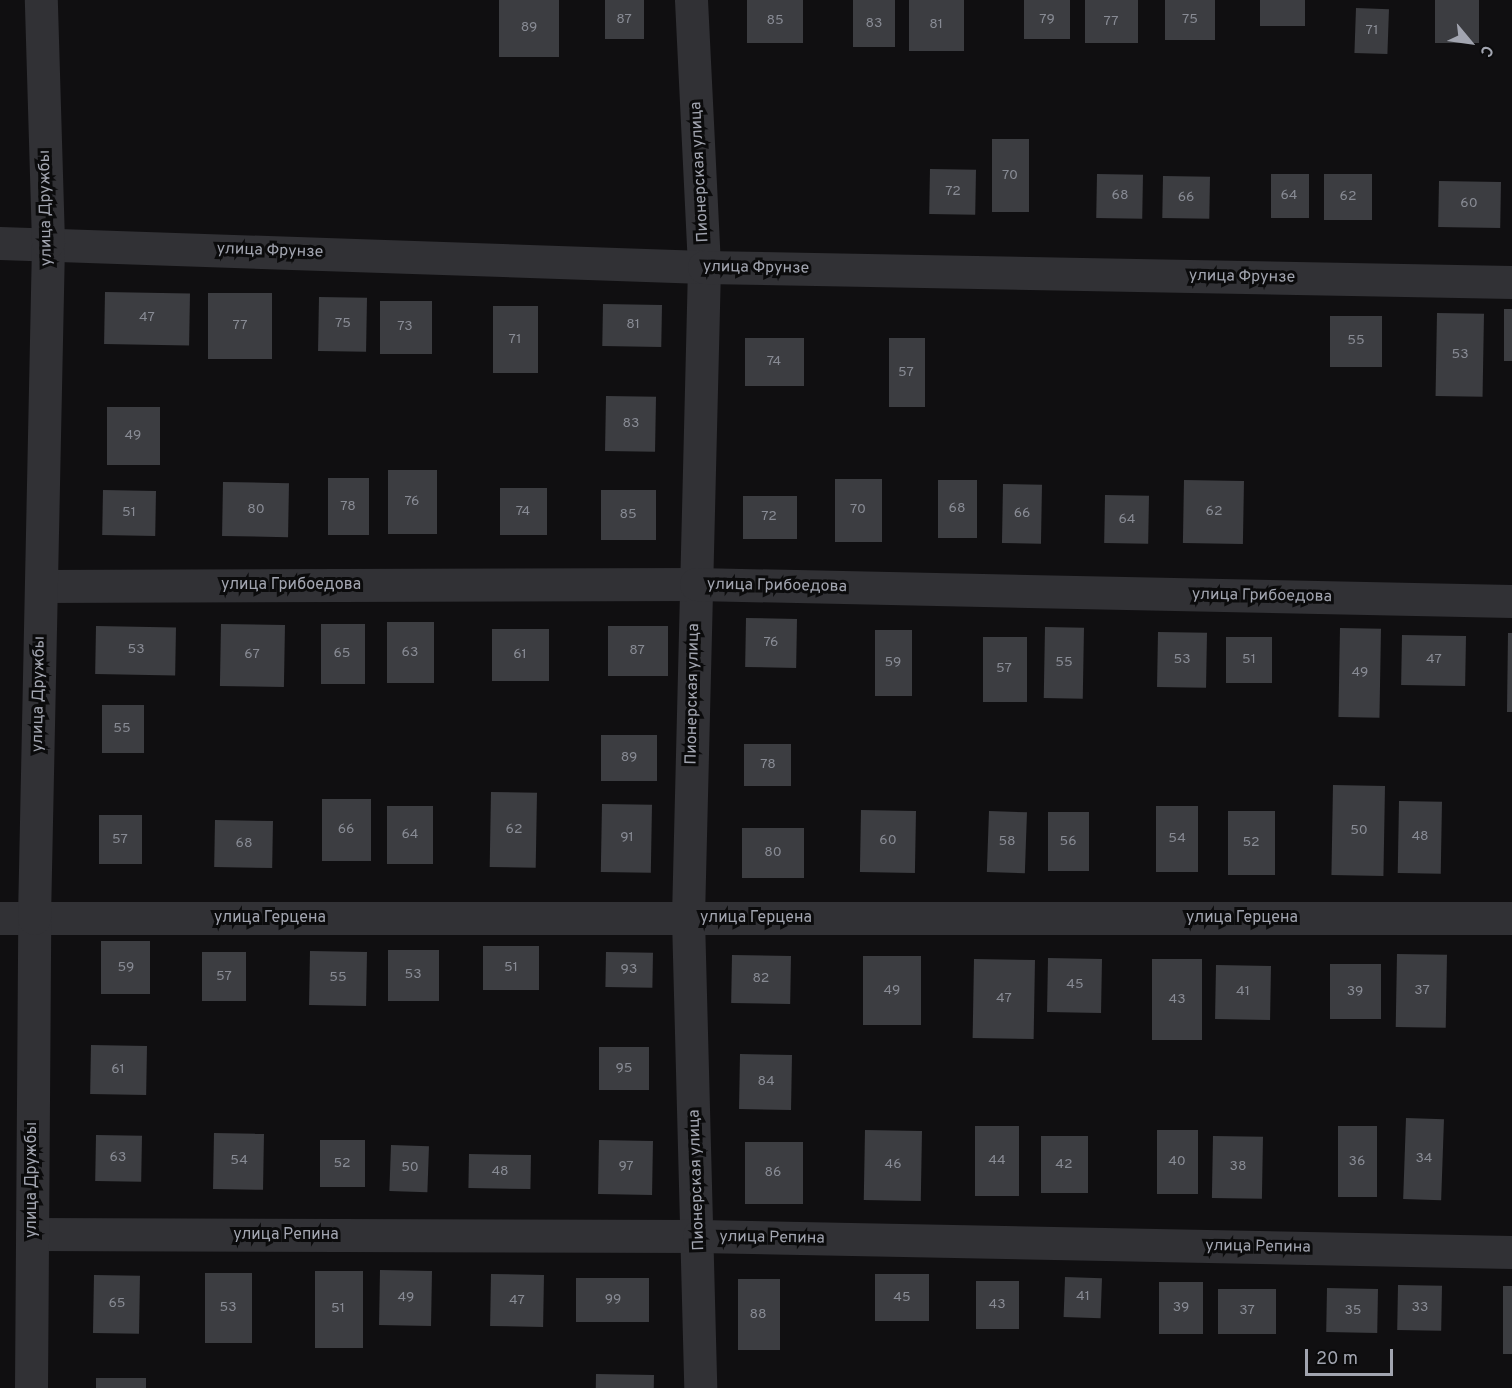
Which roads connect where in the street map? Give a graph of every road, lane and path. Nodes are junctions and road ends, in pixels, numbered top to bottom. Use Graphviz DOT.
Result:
graph roads {
  1 [pos="41,0"];
  2 [pos="691,0"];
  3 [pos="48,242"];
  4 [pos="0,243"];
  5 [pos="704,267"];
  6 [pos="1512,282"];
  7 [pos="696,584"];
  8 [pos="41,586"];
  9 [pos="1512,601"];
  10 [pos="0,918"];
  11 [pos="34,918"];
  12 [pos="688,918"];
  13 [pos="1512,918"];
  14 [pos="32,1234"];
  15 [pos="699,1236"];
  16 [pos="1512,1252"];
  17 [pos="31,1388"];
  18 [pos="700,1388"];
  1 -- 3 [label="street, улица Дружбы"];
  2 -- 5 [label="street, Пионерская улица"];
  3 -- 4 [label="street, улица Фрунзе"];
  3 -- 5 [label="street, улица Фрунзе"];
  3 -- 8 [label="street, улица Дружбы"];
  5 -- 6 [label="street, улица Фрунзе"];
  5 -- 7 [label="street, Пионерская улица"];
  7 -- 8 [label="street, улица Грибоедова"];
  7 -- 9 [label="street, улица Грибоедова"];
  7 -- 12 [label="street, Пионерская улица"];
  8 -- 11 [label="street, улица Дружбы"];
  10 -- 11 [label="street, улица Герцена"];
  11 -- 12 [label="street, улица Герцена"];
  11 -- 14 [label="street, улица Дружбы"];
  12 -- 13 [label="street, улица Герцена"];
  12 -- 15 [label="street, Пионерская улица"];
  14 -- 15 [label="street, улица Репина"];
  14 -- 17 [label="street, улица Дружбы"];
  15 -- 16 [label="street, улица Репина"];
  15 -- 18 [label="street, Пионерская улица"];
}
